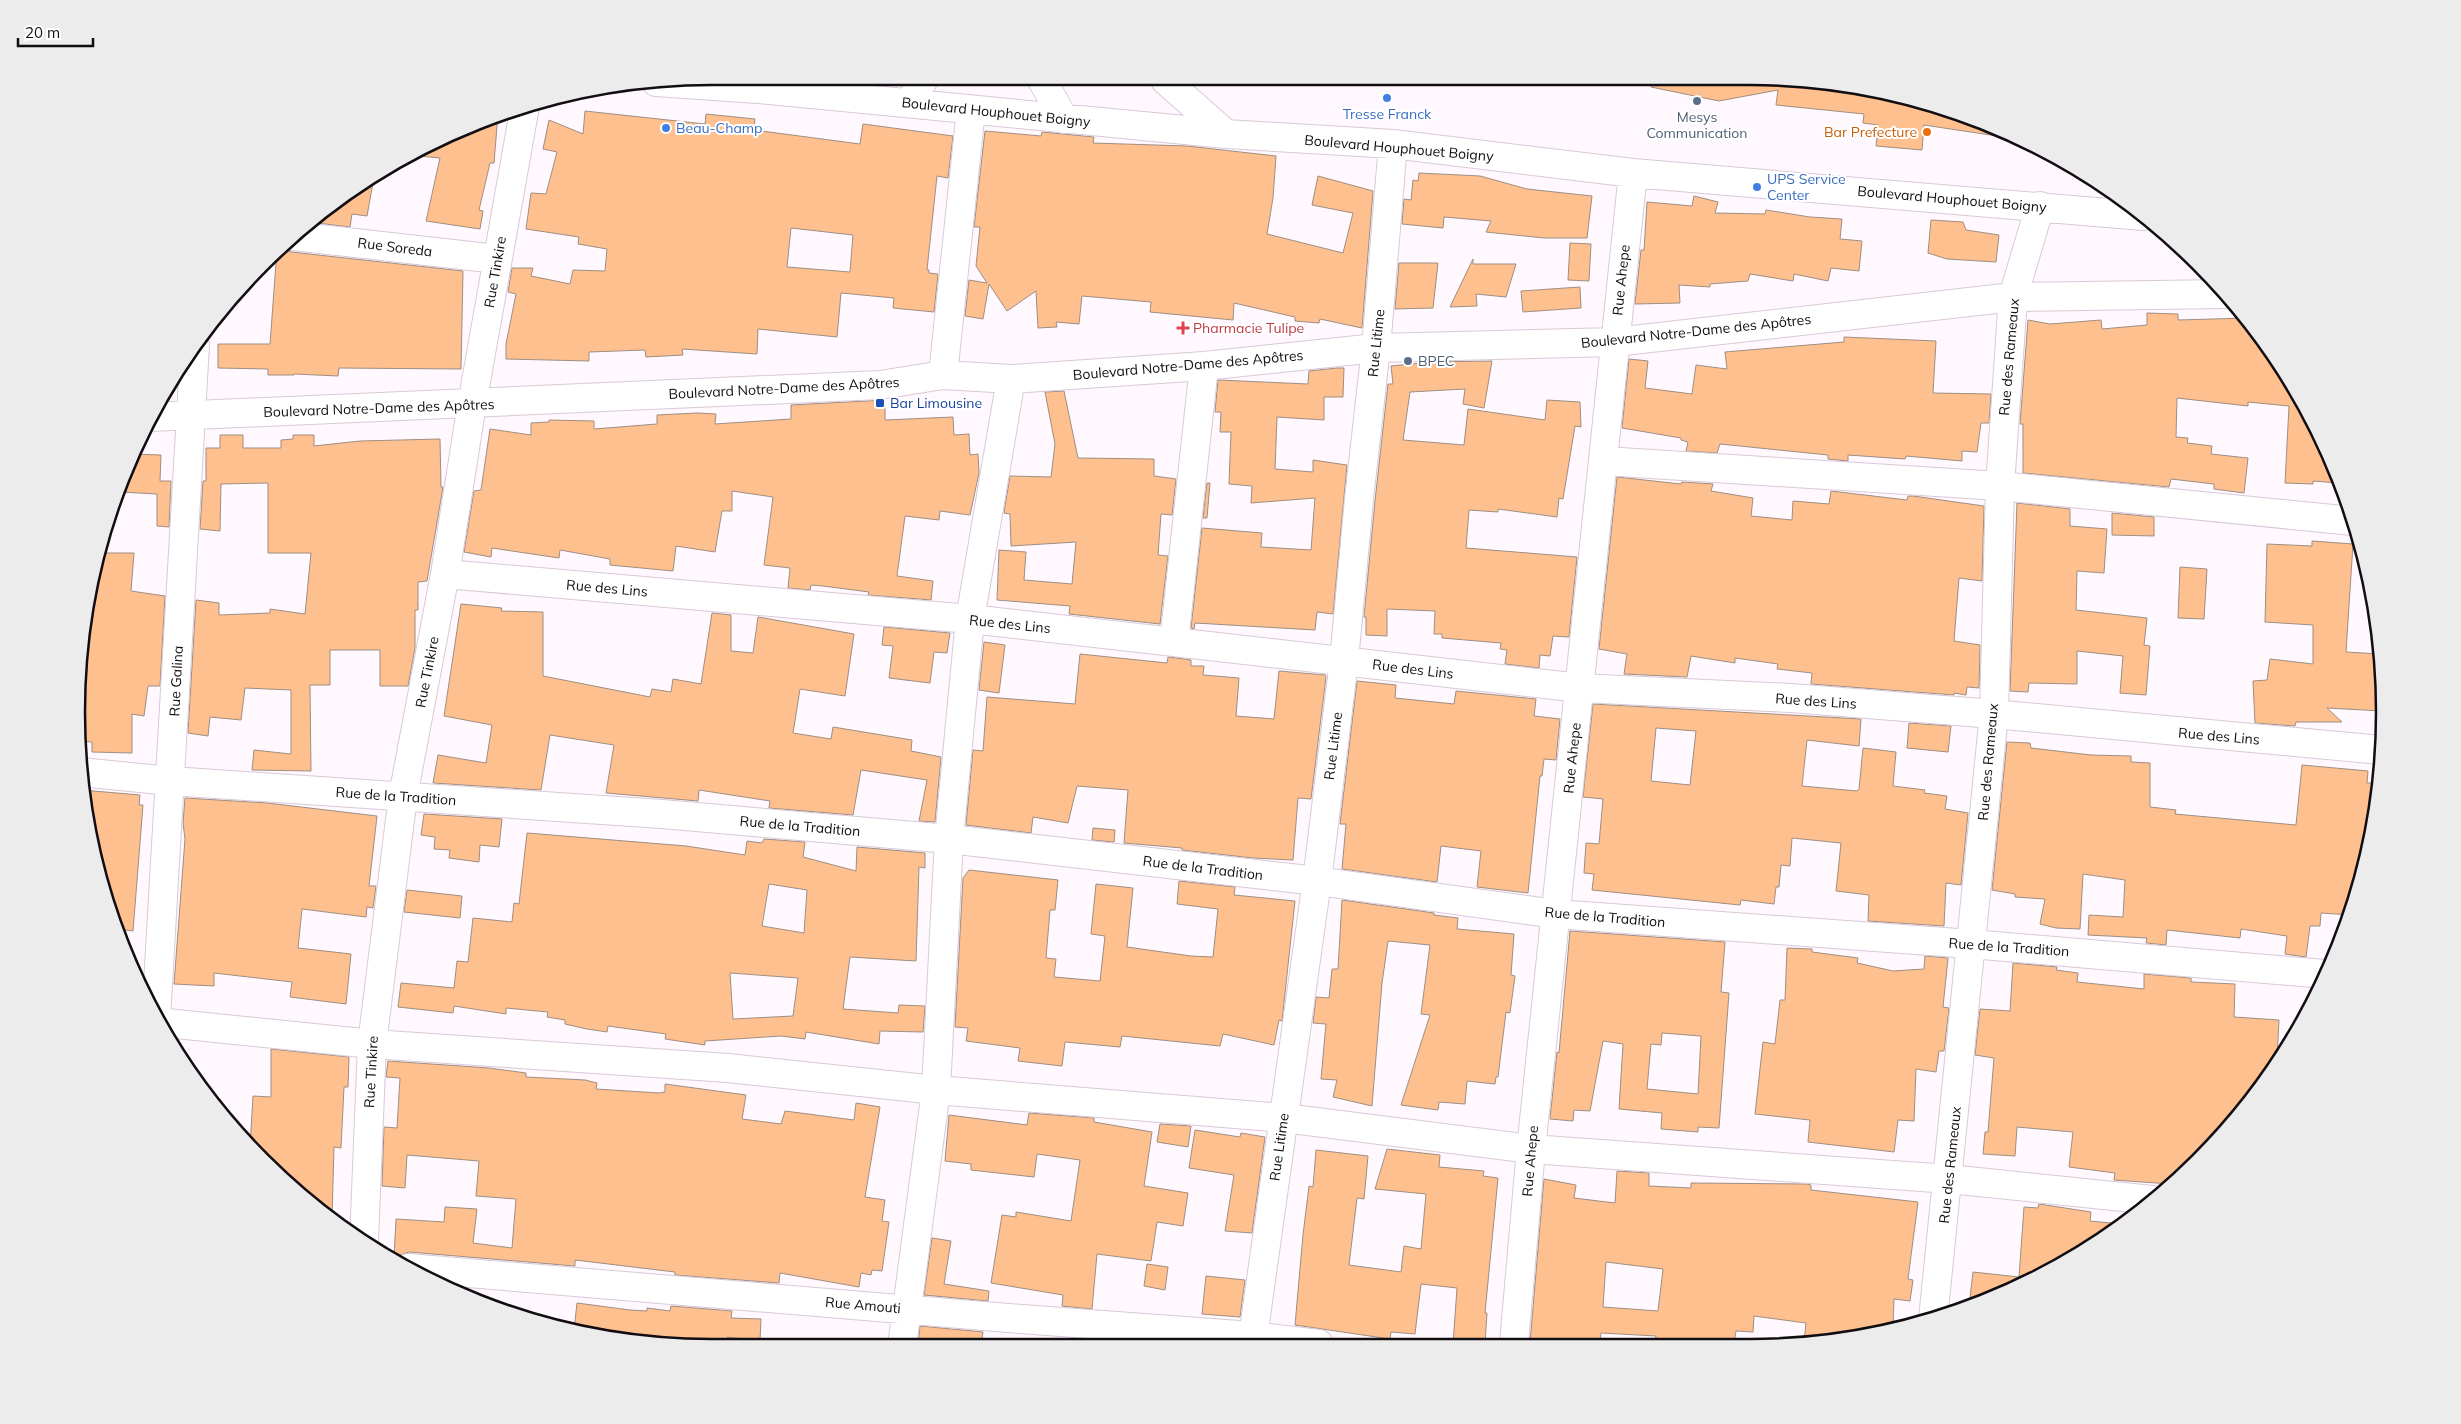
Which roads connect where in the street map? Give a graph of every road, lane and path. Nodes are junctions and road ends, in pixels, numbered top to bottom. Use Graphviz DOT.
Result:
graph roads {
  1 [pos="695,85"];
  2 [pos="921,85"];
  3 [pos="1045,85"];
  4 [pos="1171,85"];
  5 [pos="909,104"];
  6 [pos="971,110"];
  7 [pos="524,114"];
  8 [pos="1064,119"];
  9 [pos="1226,134"];
  10 [pos="1393,144"];
  11 [pos="1633,173"];
  12 [pos="2040,206"];
  13 [pos="2131,215"];
  14 [pos="304,237"];
  15 [pos="497,259"];
  16 [pos="2215,294"];
  17 [pos="2013,298"];
  18 [pos="1615,342"];
  19 [pos="1376,348"];
  20 [pos="194,360"];
  21 [pos="1204,366"];
  22 [pos="943,375"];
  23 [pos="1011,378"];
  24 [pos="472,404"];
  25 [pos="190,416"];
  26 [pos="159,417"];
  27 [pos="1604,461"];
  28 [pos="2000,486"];
  29 [pos="2346,520"];
  30 [pos="445,574"];
  31 [pos="970,619"];
  32 [pos="1174,642"];
  33 [pos="1344,661"];
  34 [pos="1580,688"];
  35 [pos="1994,714"];
  36 [pos="2375,749"];
  37 [pos="88,773"];
  38 [pos="170,781"];
  39 [pos="403,796"];
  40 [pos="949,839"];
  41 [pos="1317,881"];
  42 [pos="1556,914"];
  43 [pos="1971,944"];
  44 [pos="2318,973"];
  45 [pos="157,1002"];
  46 [pos="167,1023"];
  47 [pos="372,1044"];
  48 [pos="936,1090"];
  49 [pos="1284,1118"];
  50 [pos="1531,1150"];
  51 [pos="1949,1180"];
  52 [pos="2143,1199"];
  53 [pos="364,1233"];
  54 [pos="426,1269"];
  55 [pos="907,1309"];
  56 [pos="1934,1311"];
  57 [pos="903,1339"];
  58 [pos="1241,1339"];
  59 [pos="1252,1339"];
  60 [pos="1514,1339"];
  1 -- 5 [label="street, Boulevard Houphouet Boigny"];
  2 -- 5 [label="street"];
  3 -- 8 [label="street"];
  4 -- 9 [label="street"];
  5 -- 6 [label="street, Boulevard Houphouet Boigny"];
  6 -- 8 [label="street, Boulevard Houphouet Boigny"];
  6 -- 22 [label="street"];
  7 -- 15 [label="street, Rue Tinkire"];
  8 -- 9 [label="street, Boulevard Houphouet Boigny"];
  9 -- 10 [label="street, Boulevard Houphouet Boigny"];
  10 -- 11 [label="street, Boulevard Houphouet Boigny"];
  10 -- 19 [label="street, Rue Litime"];
  11 -- 12 [label="street, Boulevard Houphouet Boigny"];
  11 -- 18 [label="street, Rue Ahepe"];
  12 -- 13 [label="street, Boulevard Houphouet Boigny"];
  12 -- 17 [label="street, Rue des Rameaux"];
  14 -- 15 [label="street, Rue Soreda"];
  15 -- 24 [label="street, Rue Tinkire"];
  16 -- 17 [label="street, Boulevard Notre-Dame des Apôtres"];
  17 -- 18 [label="street, Boulevard Notre-Dame des Apôtres"];
  17 -- 28 [label="street, Rue des Rameaux"];
  18 -- 19 [label="street, Boulevard Notre-Dame des Apôtres"];
  18 -- 27 [label="street, Rue Ahepe"];
  19 -- 21 [label="street, Boulevard Notre-Dame des Apôtres"];
  19 -- 33 [label="street, Rue Litime"];
  20 -- 25 [label="street, Rue Galina"];
  21 -- 23 [label="street, Boulevard Notre-Dame des Apôtres"];
  21 -- 32 [label="street"];
  22 -- 23 [label="street, Boulevard Notre-Dame des Apôtres"];
  22 -- 24 [label="street, Boulevard Notre-Dame des Apôtres"];
  23 -- 31 [label="street"];
  24 -- 25 [label="street, Boulevard Notre-Dame des Apôtres"];
  24 -- 30 [label="street, Rue Tinkire"];
  25 -- 26 [label="street, Boulevard Notre-Dame des Apôtres"];
  25 -- 38 [label="street, Rue Galina"];
  27 -- 28 [label="street"];
  27 -- 34 [label="street, Rue Ahepe"];
  28 -- 29 [label="street"];
  28 -- 35 [label="street, Rue des Rameaux"];
  30 -- 31 [label="street, Rue des Lins"];
  30 -- 39 [label="street, Rue Tinkire"];
  31 -- 32 [label="street, Rue des Lins"];
  31 -- 40 [label="street"];
  32 -- 33 [label="street, Rue des Lins"];
  33 -- 34 [label="street, Rue des Lins"];
  33 -- 41 [label="street, Rue Litime"];
  34 -- 35 [label="street, Rue des Lins"];
  34 -- 42 [label="street, Rue Ahepe"];
  35 -- 36 [label="street, Rue des Lins"];
  35 -- 43 [label="street, Rue des Rameaux"];
  37 -- 38 [label="street, Rue de la Tradition"];
  38 -- 39 [label="street, Rue de la Tradition"];
  38 -- 45 [label="street, Rue Galina"];
  39 -- 40 [label="street, Rue de la Tradition"];
  39 -- 47 [label="street, Rue Tinkire"];
  40 -- 41 [label="street, Rue de la Tradition"];
  40 -- 48 [label="street"];
  41 -- 42 [label="street, Rue de la Tradition"];
  41 -- 49 [label="street, Rue Litime"];
  42 -- 43 [label="street, Rue de la Tradition"];
  42 -- 50 [label="street, Rue Ahepe"];
  43 -- 44 [label="street, Rue de la Tradition"];
  43 -- 51 [label="street, Rue des Rameaux"];
  46 -- 47 [label="street"];
  47 -- 48 [label="street"];
  47 -- 53 [label="street, Rue Tinkire"];
  48 -- 49 [label="street"];
  48 -- 55 [label="street"];
  49 -- 50 [label="street"];
  49 -- 59 [label="street, Rue Litime"];
  50 -- 51 [label="street"];
  50 -- 60 [label="street, Rue Ahepe"];
  51 -- 52 [label="street"];
  51 -- 56 [label="street, Rue des Rameaux"];
  54 -- 55 [label="street, Rue Amouti"];
  55 -- 57 [label="street"];
  55 -- 58 [label="street, Rue Amouti"];
}
